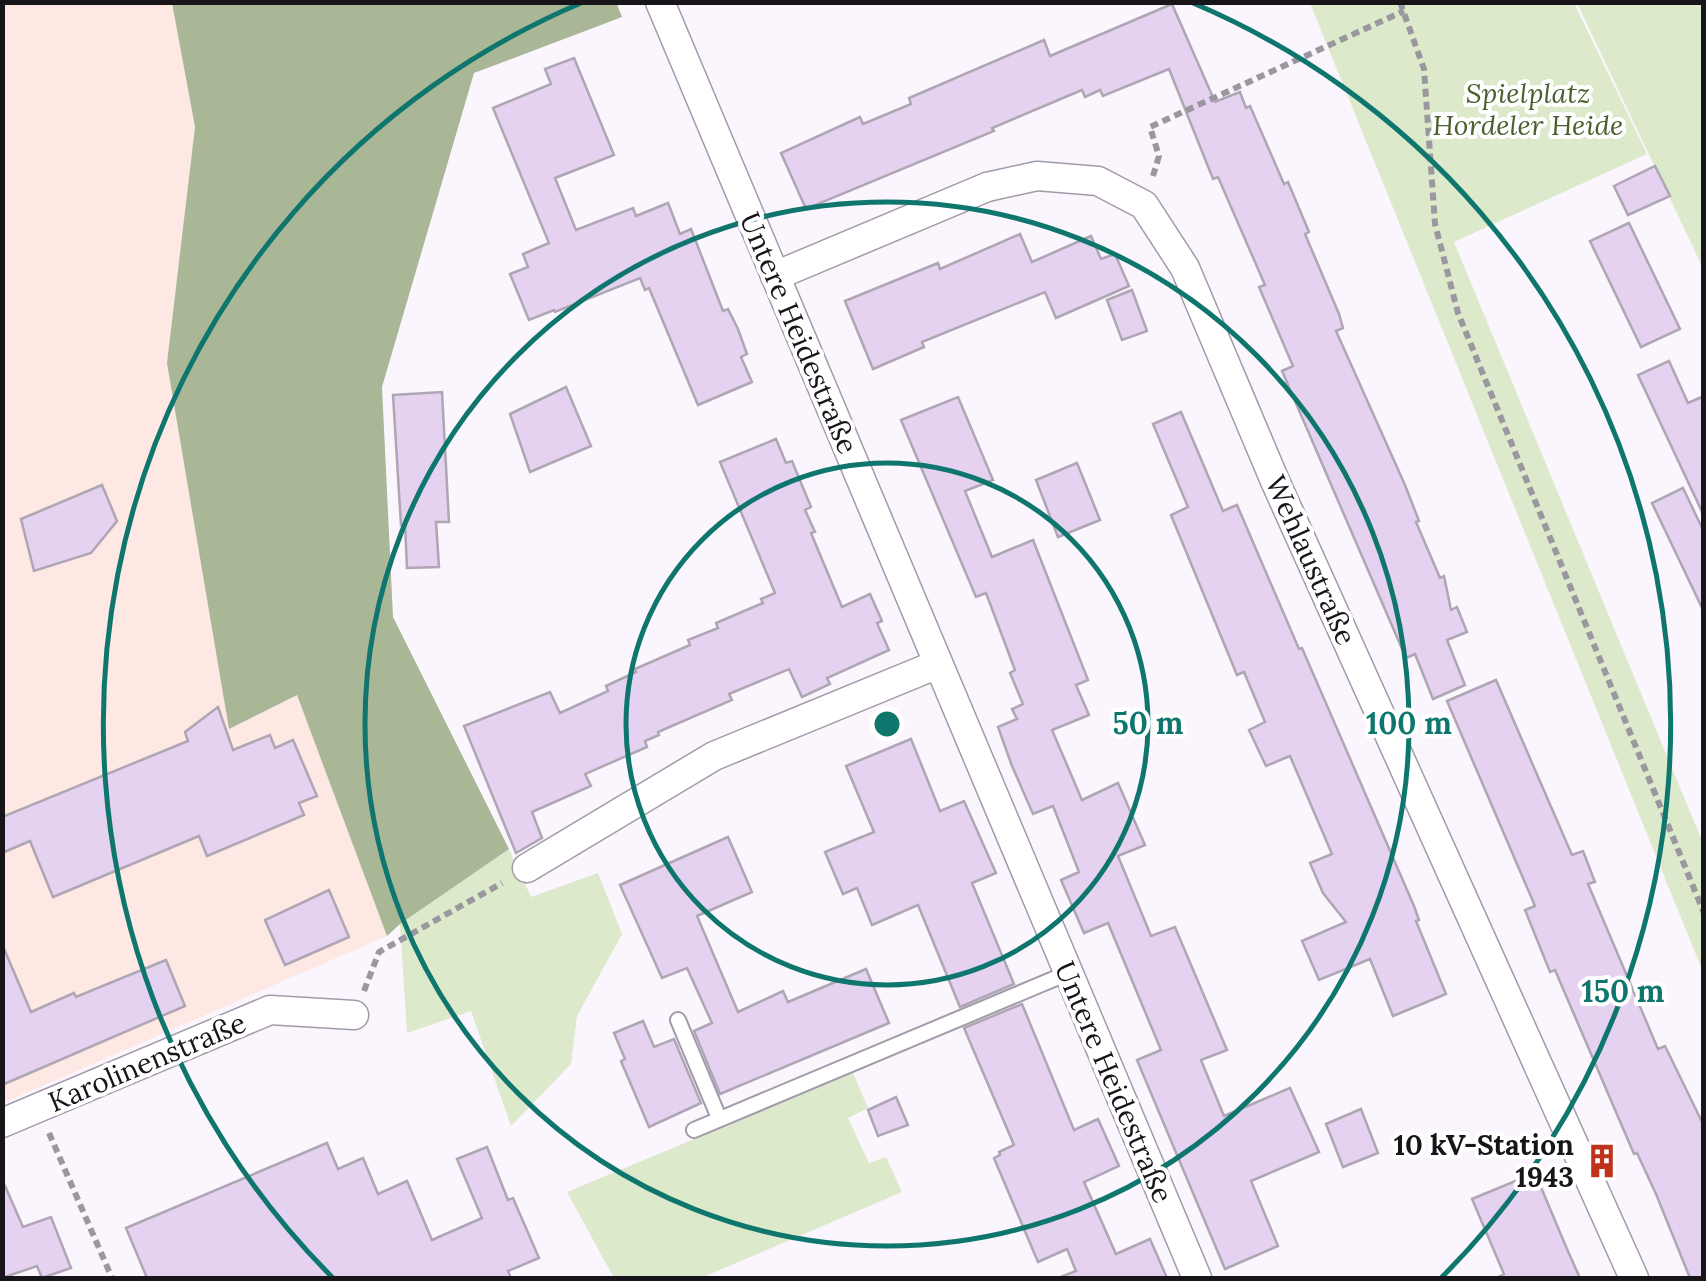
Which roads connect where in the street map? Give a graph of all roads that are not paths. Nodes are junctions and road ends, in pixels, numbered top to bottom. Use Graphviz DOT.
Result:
graph roads {
  1 [pos="660,2"];
  2 [pos="775,276"];
  3 [pos="938,664"];
  4 [pos="527,868"];
  5 [pos="1068,973"];
  6 [pos="354,1015"];
  7 [pos="678,1020"];
  8 [pos="719,1118"];
  9 [pos="2,1123"];
  10 [pos="694,1130"];
  11 [pos="1198,1278"];
  12 [pos="1634,1278"];
  1 -- 2 [label="street, Untere Heidestraße"];
  2 -- 3 [label="street, Untere Heidestraße"];
  2 -- 12 [label="street, Wehlaustraße"];
  3 -- 4 [label="street"];
  3 -- 5 [label="street, Untere Heidestraße"];
  5 -- 8 [label="lane"];
  5 -- 11 [label="street, Untere Heidestraße"];
  6 -- 9 [label="street, Karolinenstraße"];
  7 -- 8 [label="lane"];
  8 -- 10 [label="lane"];
}
